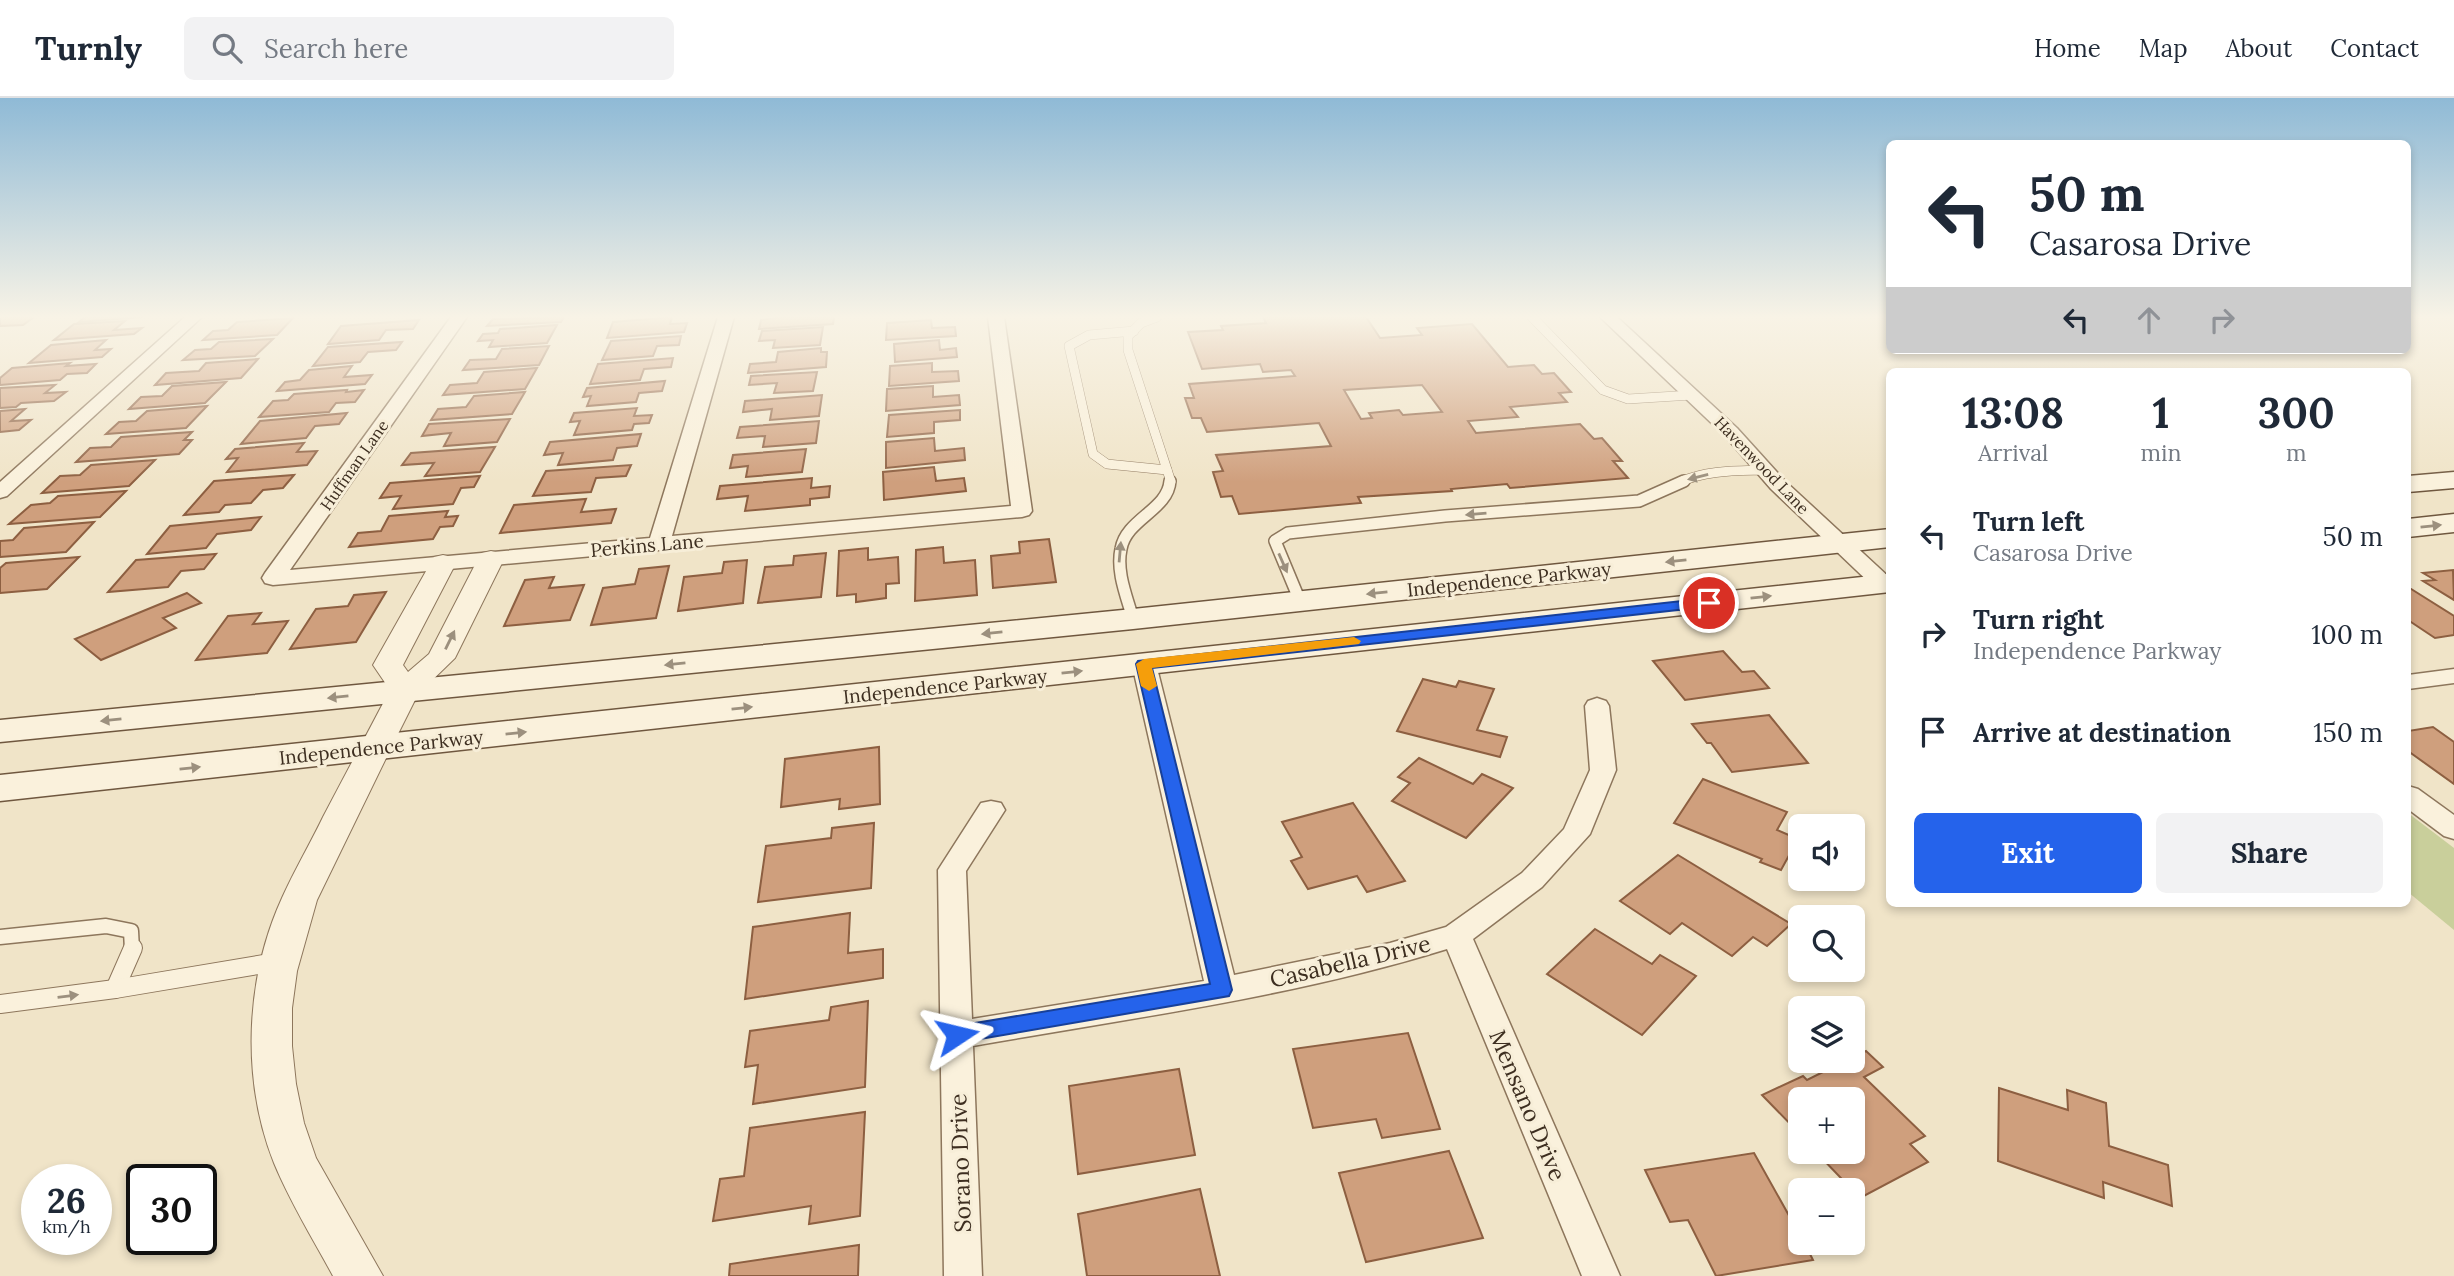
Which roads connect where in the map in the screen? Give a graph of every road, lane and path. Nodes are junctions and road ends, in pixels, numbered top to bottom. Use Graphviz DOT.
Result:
graph roads {
  1 [pos="133,372"];
  2 [pos="420,372"];
  3 [pos="710,372"];
  4 [pos="1003,372"];
  5 [pos="1075,372"];
  6 [pos="1135,372"];
  7 [pos="1585,372"];
  8 [pos="1667,372"];
  9 [pos="1692,395"];
  10 [pos="1167,470"];
  11 [pos="1765,470"];
  12 [pos="2454,480"];
  13 [pos="2411,484"];
  14 [pos="0,492"];
  15 [pos="2454,523"];
  16 [pos="2411,528"];
  17 [pos="1886,538"];
  18 [pos="1840,543"];
  19 [pos="659,544"];
  20 [pos="491,559"];
  21 [pos="443,563"];
  22 [pos="273,578"];
  23 [pos="1886,583"];
  24 [pos="1886,584"];
  25 [pos="1300,601"];
  26 [pos="1133,619"];
  27 [pos="1144,664"];
  28 [pos="2454,676"];
  29 [pos="2411,682"];
  30 [pos="405,690"];
  31 [pos="1597,706"];
  32 [pos="0,731"];
  33 [pos="375,748"];
  34 [pos="0,788"];
  35 [pos="2411,796"];
  36 [pos="991,810"];
  37 [pos="2454,829"];
  38 [pos="1456,935"];
  39 [pos="0,937"];
  40 [pos="280,961"];
  41 [pos="115,989"];
  42 [pos="1222,990"];
  43 [pos="0,1004"];
  44 [pos="957,1035"];
  45 [pos="359,1276"];
  46 [pos="963,1276"];
  47 [pos="1601,1276"];
  1 -- 14 [label="street"];
  2 -- 22 [label="street, Huffman Lane"];
  3 -- 19 [label="street"];
  4 -- 19 [label="street, Perkins Lane"];
  5 -- 10 [label="lane"];
  6 -- 10 [label="lane"];
  7 -- 9 [label="lane"];
  8 -- 9 [label="street, Havenwood Lane"];
  9 -- 11 [label="street, Havenwood Lane"];
  26 -- 10 [label="lane, one-way"];
  11 -- 18 [label="street, Havenwood Lane"];
  11 -- 25 [label="lane, one-way"];
  12 -- 13 [label="main road"];
  16 -- 15 [label="main road, one-way"];
  17 -- 18 [label="main road, Independence Parkway"];
  18 -- 23 [label="street, Havenwood Lane"];
  18 -- 25 [label="main road, Independence Parkway, one-way"];
  19 -- 20 [label="street, Perkins Lane"];
  20 -- 21 [label="street, Perkins Lane"];
  30 -- 20 [label="street, one-way"];
  21 -- 22 [label="street, Perkins Lane"];
  21 -- 30 [label="street"];
  27 -- 24 [label="main road, Independence Parkway, one-way"];
  25 -- 26 [label="main road, Independence Parkway"];
  26 -- 27 [label="main road"];
  26 -- 30 [label="main road, Independence Parkway, one-way"];
  33 -- 27 [label="main road, Independence Parkway, one-way"];
  27 -- 42 [label="street"];
  28 -- 29 [label="street"];
  30 -- 32 [label="main road, Independence Parkway, one-way"];
  30 -- 33 [label="street"];
  31 -- 38 [label="street, Casabella Drive"];
  34 -- 33 [label="main road, Independence Parkway, one-way"];
  33 -- 40 [label="street"];
  35 -- 37 [label="street"];
  36 -- 44 [label="street, Sorano Drive"];
  38 -- 42 [label="street, Casabella Drive"];
  38 -- 47 [label="street, Mensano Drive"];
  39 -- 41 [label="lane"];
  40 -- 41 [label="lane"];
  40 -- 45 [label="street"];
  43 -- 41 [label="lane, one-way"];
  42 -- 44 [label="street, Casabella Drive"];
  44 -- 46 [label="street, Sorano Drive"];
}
